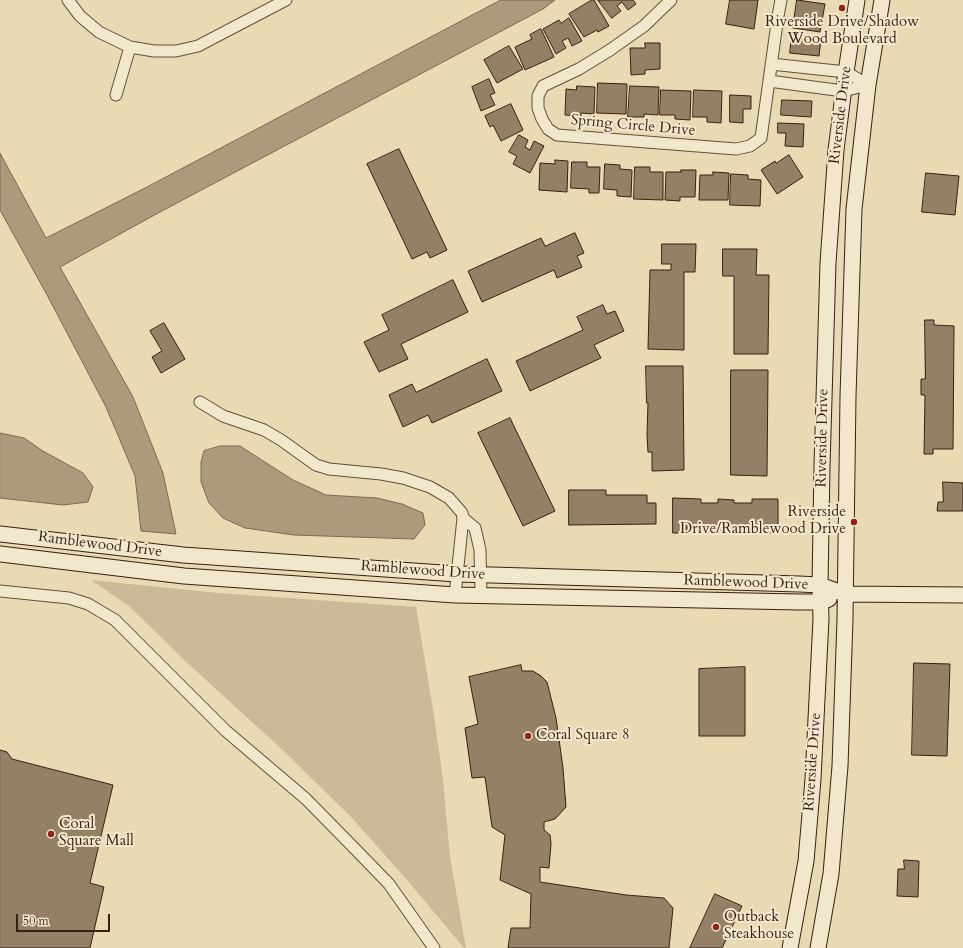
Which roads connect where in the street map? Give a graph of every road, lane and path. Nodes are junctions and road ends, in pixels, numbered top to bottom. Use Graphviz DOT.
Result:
graph roads {
  1 [pos="68,0"];
  2 [pos="286,0"];
  3 [pos="671,0"];
  4 [pos="781,0"];
  5 [pos="857,0"];
  6 [pos="882,0"];
  7 [pos="130,47"];
  8 [pos="771,64"];
  9 [pos="846,72"];
  10 [pos="769,81"];
  11 [pos="868,85"];
  12 [pos="843,91"];
  13 [pos="116,95"];
  14 [pos="200,402"];
  15 [pos="462,518"];
  16 [pos="0,534"];
  17 [pos="0,554"];
  18 [pos="458,574"];
  19 [pos="481,575"];
  20 [pos="820,586"];
  21 [pos="0,591"];
  22 [pos="845,594"];
  23 [pos="455,595"];
  24 [pos="963,595"];
  25 [pos="481,596"];
  26 [pos="821,602"];
  27 [pos="434,948"];
  28 [pos="790,948"];
  29 [pos="818,948"];
  1 -- 7 [label="street"];
  2 -- 7 [label="street"];
  3 -- 10 [label="street, Spring Circle Drive"];
  4 -- 8 [label="street, Spring Circle Drive"];
  5 -- 9 [label="street, Riverside Drive"];
  6 -- 11 [label="street, Riverside Drive"];
  7 -- 13 [label="street"];
  8 -- 9 [label="street"];
  8 -- 10 [label="street, Spring Circle Drive"];
  9 -- 11 [label="street"];
  9 -- 12 [label="street, Riverside Drive"];
  10 -- 12 [label="street"];
  11 -- 12 [label="street"];
  11 -- 22 [label="street, Riverside Drive"];
  12 -- 20 [label="street, Riverside Drive"];
  14 -- 15 [label="street"];
  15 -- 18 [label="street"];
  15 -- 19 [label="street"];
  16 -- 18 [label="street, Ramblewood Drive"];
  17 -- 23 [label="street, Ramblewood Drive"];
  18 -- 19 [label="street, Ramblewood Drive"];
  18 -- 23 [label="street"];
  19 -- 20 [label="street, Ramblewood Drive"];
  19 -- 25 [label="street"];
  20 -- 22 [label="street, Ramblewood Drive"];
  20 -- 26 [label="street, Riverside Drive"];
  21 -- 27 [label="street"];
  22 -- 24 [label="street, Ramblewood Drive"];
  22 -- 26 [label="street, Ramblewood Drive"];
  22 -- 29 [label="street, Riverside Drive"];
  23 -- 25 [label="street, Ramblewood Drive"];
  25 -- 26 [label="street, Ramblewood Drive"];
  26 -- 28 [label="street, Riverside Drive"];
}
